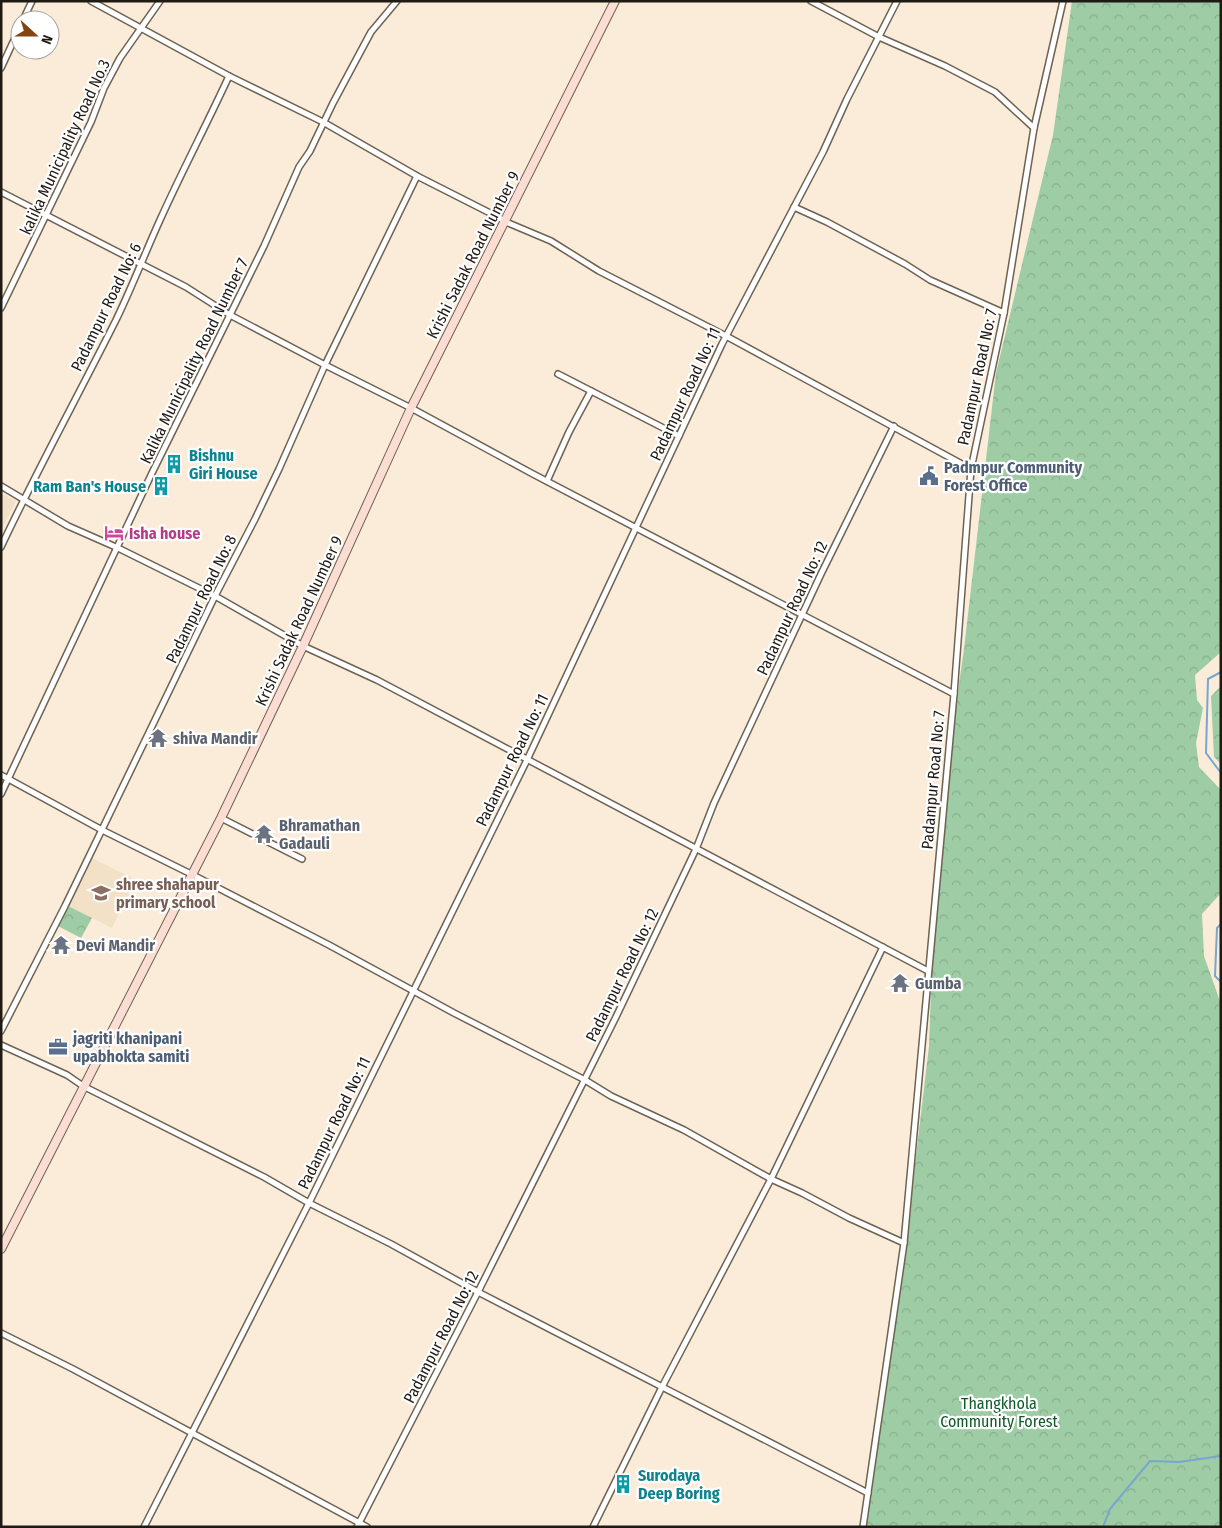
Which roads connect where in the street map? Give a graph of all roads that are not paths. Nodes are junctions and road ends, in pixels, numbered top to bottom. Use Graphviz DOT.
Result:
graph roads {
  1 [pos="91,1"];
  2 [pos="160,1"];
  3 [pos="397,1"];
  4 [pos="615,1"];
  5 [pos="811,1"];
  6 [pos="897,1"];
  7 [pos="1063,1"];
  8 [pos="142,28"];
  9 [pos="879,37"];
  10 [pos="10,49"];
  11 [pos="1,68"];
  12 [pos="229,76"];
  13 [pos="323,122"];
  14 [pos="1034,128"];
  15 [pos="417,176"];
  16 [pos="1,192"];
  17 [pos="794,207"];
  18 [pos="46,215"];
  19 [pos="506,222"];
  20 [pos="142,265"];
  21 [pos="1,308"];
  22 [pos="1004,313"];
  23 [pos="230,315"];
  24 [pos="726,336"];
  25 [pos="325,365"];
  26 [pos="558,374"];
  27 [pos="591,391"];
  28 [pos="411,408"];
  29 [pos="894,426"];
  30 [pos="679,436"];
  31 [pos="971,469"];
  32 [pos="547,481"];
  33 [pos="1,486"];
  34 [pos="24,499"];
  35 [pos="636,527"];
  36 [pos="1,547"];
  37 [pos="118,548"];
  38 [pos="216,596"];
  39 [pos="803,615"];
  40 [pos="303,646"];
  41 [pos="954,694"];
  42 [pos="527,760"];
  43 [pos="1,775"];
  44 [pos="9,779"];
  45 [pos="1,794"];
  46 [pos="221,818"];
  47 [pos="102,830"];
  48 [pos="696,849"];
  49 [pos="302,859"];
  50 [pos="191,874"];
  51 [pos="882,947"];
  52 [pos="928,971"];
  53 [pos="414,991"];
  54 [pos="1,1031"];
  55 [pos="1,1045"];
  56 [pos="585,1080"];
  57 [pos="83,1086"];
  58 [pos="771,1179"];
  59 [pos="309,1203"];
  60 [pos="904,1243"];
  61 [pos="1,1249"];
  62 [pos="478,1292"];
  63 [pos="1,1333"];
  64 [pos="662,1387"];
  65 [pos="191,1433"];
  66 [pos="868,1493"];
  67 [pos="358,1525"];
  68 [pos="144,1527"];
  69 [pos="367,1527"];
  70 [pos="593,1527"];
  71 [pos="863,1527"];
  1 -- 8 [label="street"];
  2 -- 8 [label="street, kalika Municipality Road No.3"];
  3 -- 13 [label="street, Kalika Municipality Road Number 7"];
  4 -- 19 [label="street, Krishi Sadak Road Number 9"];
  5 -- 9 [label="street"];
  6 -- 9 [label="street, Padampur Road No: 11"];
  7 -- 14 [label="street, Padampur Road No: 7"];
  8 -- 12 [label="street"];
  8 -- 18 [label="street, kalika Municipality Road No.3"];
  9 -- 14 [label="street"];
  9 -- 17 [label="street, Padampur Road No: 11"];
  10 -- 11 [label="street"];
  12 -- 13 [label="street"];
  12 -- 20 [label="street, Padampur Road No: 6"];
  13 -- 15 [label="street"];
  13 -- 23 [label="street, Kalika Municipality Road Number 7"];
  14 -- 22 [label="street, Padampur Road No: 7"];
  15 -- 19 [label="street"];
  15 -- 25 [label="street, Padampur Road No: 8"];
  16 -- 18 [label="street"];
  17 -- 22 [label="street"];
  17 -- 24 [label="street, Padampur Road No: 11"];
  18 -- 20 [label="street"];
  18 -- 21 [label="street, kalika Municipality Road No.3"];
  19 -- 24 [label="street"];
  19 -- 28 [label="street, Krishi Sadak Road Number 9"];
  20 -- 23 [label="street"];
  20 -- 34 [label="street, Padampur Road No: 6"];
  22 -- 31 [label="street, Padampur Road No: 7"];
  23 -- 25 [label="street"];
  23 -- 37 [label="street, Kalika Municipality Road Number 7"];
  24 -- 29 [label="street"];
  24 -- 30 [label="street, Padampur Road No: 11"];
  25 -- 28 [label="street"];
  25 -- 38 [label="street, Padampur Road No: 8"];
  26 -- 27 [label="street"];
  27 -- 30 [label="street"];
  27 -- 32 [label="street"];
  28 -- 32 [label="street"];
  28 -- 40 [label="street, Krishi Sadak Road Number 9"];
  29 -- 31 [label="street"];
  29 -- 39 [label="street, Padampur Road No: 12"];
  30 -- 35 [label="street, Padampur Road No: 11"];
  31 -- 41 [label="street, Padampur Road No: 7"];
  32 -- 35 [label="street"];
  33 -- 34 [label="street"];
  34 -- 36 [label="street, Padampur Road No: 6"];
  34 -- 37 [label="street"];
  35 -- 39 [label="street"];
  35 -- 42 [label="street, Padampur Road No: 11"];
  37 -- 38 [label="street"];
  37 -- 44 [label="street, Kalika Municipality Road Number 7"];
  38 -- 40 [label="street"];
  38 -- 47 [label="street, Padampur Road No: 8"];
  39 -- 41 [label="street"];
  39 -- 48 [label="street, Padampur Road No: 12"];
  40 -- 42 [label="street"];
  40 -- 46 [label="street, Krishi Sadak Road Number 9"];
  41 -- 52 [label="street, Padampur Road No: 7"];
  42 -- 48 [label="street"];
  42 -- 53 [label="street, Padampur Road No: 11"];
  43 -- 44 [label="street"];
  44 -- 45 [label="street, Kalika Municipality Road Number 7"];
  44 -- 47 [label="street"];
  46 -- 49 [label="street"];
  46 -- 50 [label="street, Krishi Sadak Road Number 9"];
  47 -- 50 [label="street"];
  47 -- 54 [label="street, Padampur Road No: 8"];
  48 -- 51 [label="street"];
  48 -- 56 [label="street, Padampur Road No: 12"];
  50 -- 53 [label="street"];
  50 -- 57 [label="street, Krishi Sadak Road Number 9"];
  51 -- 52 [label="street"];
  51 -- 58 [label="street"];
  52 -- 60 [label="street, Padampur Road No: 7"];
  53 -- 56 [label="street"];
  53 -- 59 [label="street, Padampur Road No: 11"];
  55 -- 57 [label="street"];
  56 -- 58 [label="street"];
  56 -- 62 [label="street, Padampur Road No: 12"];
  57 -- 59 [label="street"];
  57 -- 61 [label="street, Krishi Sadak Road Number 9"];
  58 -- 60 [label="street"];
  58 -- 64 [label="street"];
  59 -- 62 [label="street"];
  59 -- 65 [label="street, Padampur Road No: 11"];
  60 -- 66 [label="street, Padampur Road No: 7"];
  62 -- 64 [label="street"];
  62 -- 67 [label="street, Padampur Road No: 12"];
  63 -- 65 [label="street"];
  64 -- 66 [label="street"];
  64 -- 70 [label="street"];
  65 -- 67 [label="street"];
  65 -- 68 [label="street, Padampur Road No: 11"];
  66 -- 71 [label="street, Padampur Road No: 7"];
  67 -- 69 [label="street"];
}
